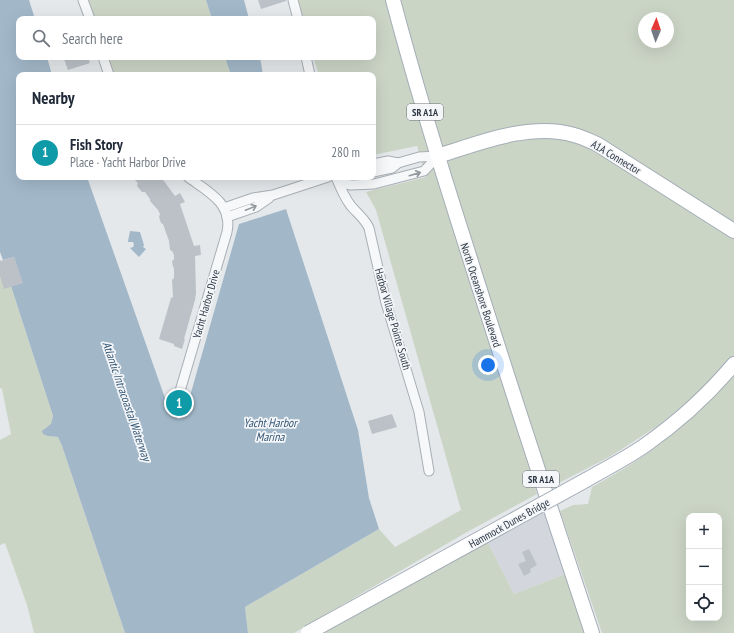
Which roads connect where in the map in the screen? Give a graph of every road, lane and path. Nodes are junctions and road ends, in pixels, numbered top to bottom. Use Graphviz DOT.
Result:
graph roads {
  1 [pos="83,0"];
  2 [pos="292,0"];
  3 [pos="393,0"];
  4 [pos="89,16"];
  5 [pos="297,16"];
  6 [pos="104,60"];
  7 [pos="307,60"];
  8 [pos="108,72"];
  9 [pos="309,72"];
  10 [pos="438,156"];
  11 [pos="376,163"];
  12 [pos="395,165"];
  13 [pos="376,171"];
  14 [pos="396,179"];
  15 [pos="192,180"];
  16 [pos="319,180"];
  17 [pos="337,180"];
  18 [pos="340,180"];
  19 [pos="374,180"];
  20 [pos="376,180"];
  21 [pos="226,212"];
  22 [pos="734,231"];
  23 [pos="734,364"];
  24 [pos="180,391"];
  25 [pos="429,471"];
  26 [pos="308,633"];
  27 [pos="592,633"];
  1 -- 4 [label="street"];
  2 -- 5 [label="street"];
  3 -- 10 [label="main road, North Oceanshore Boulevard / SR A1A"];
  6 -- 8 [label="street"];
  7 -- 9 [label="street"];
  10 -- 12 [label="street"];
  14 -- 10 [label="street, one-way"];
  10 -- 22 [label="main road, A1A Connector"];
  10 -- 27 [label="main road, North Oceanshore Boulevard / SR A1A"];
  11 -- 12 [label="street"];
  12 -- 13 [label="street"];
  12 -- 14 [label="street"];
  14 -- 20 [label="street"];
  15 -- 21 [label="street"];
  16 -- 21 [label="street"];
  17 -- 25 [label="street, Harbor Village Pointe South"];
  18 -- 19 [label="street"];
  21 -- 24 [label="street, Yacht Harbor Drive"];
  23 -- 26 [label="main road, Hammock Dunes Bridge, bridge"];
}
